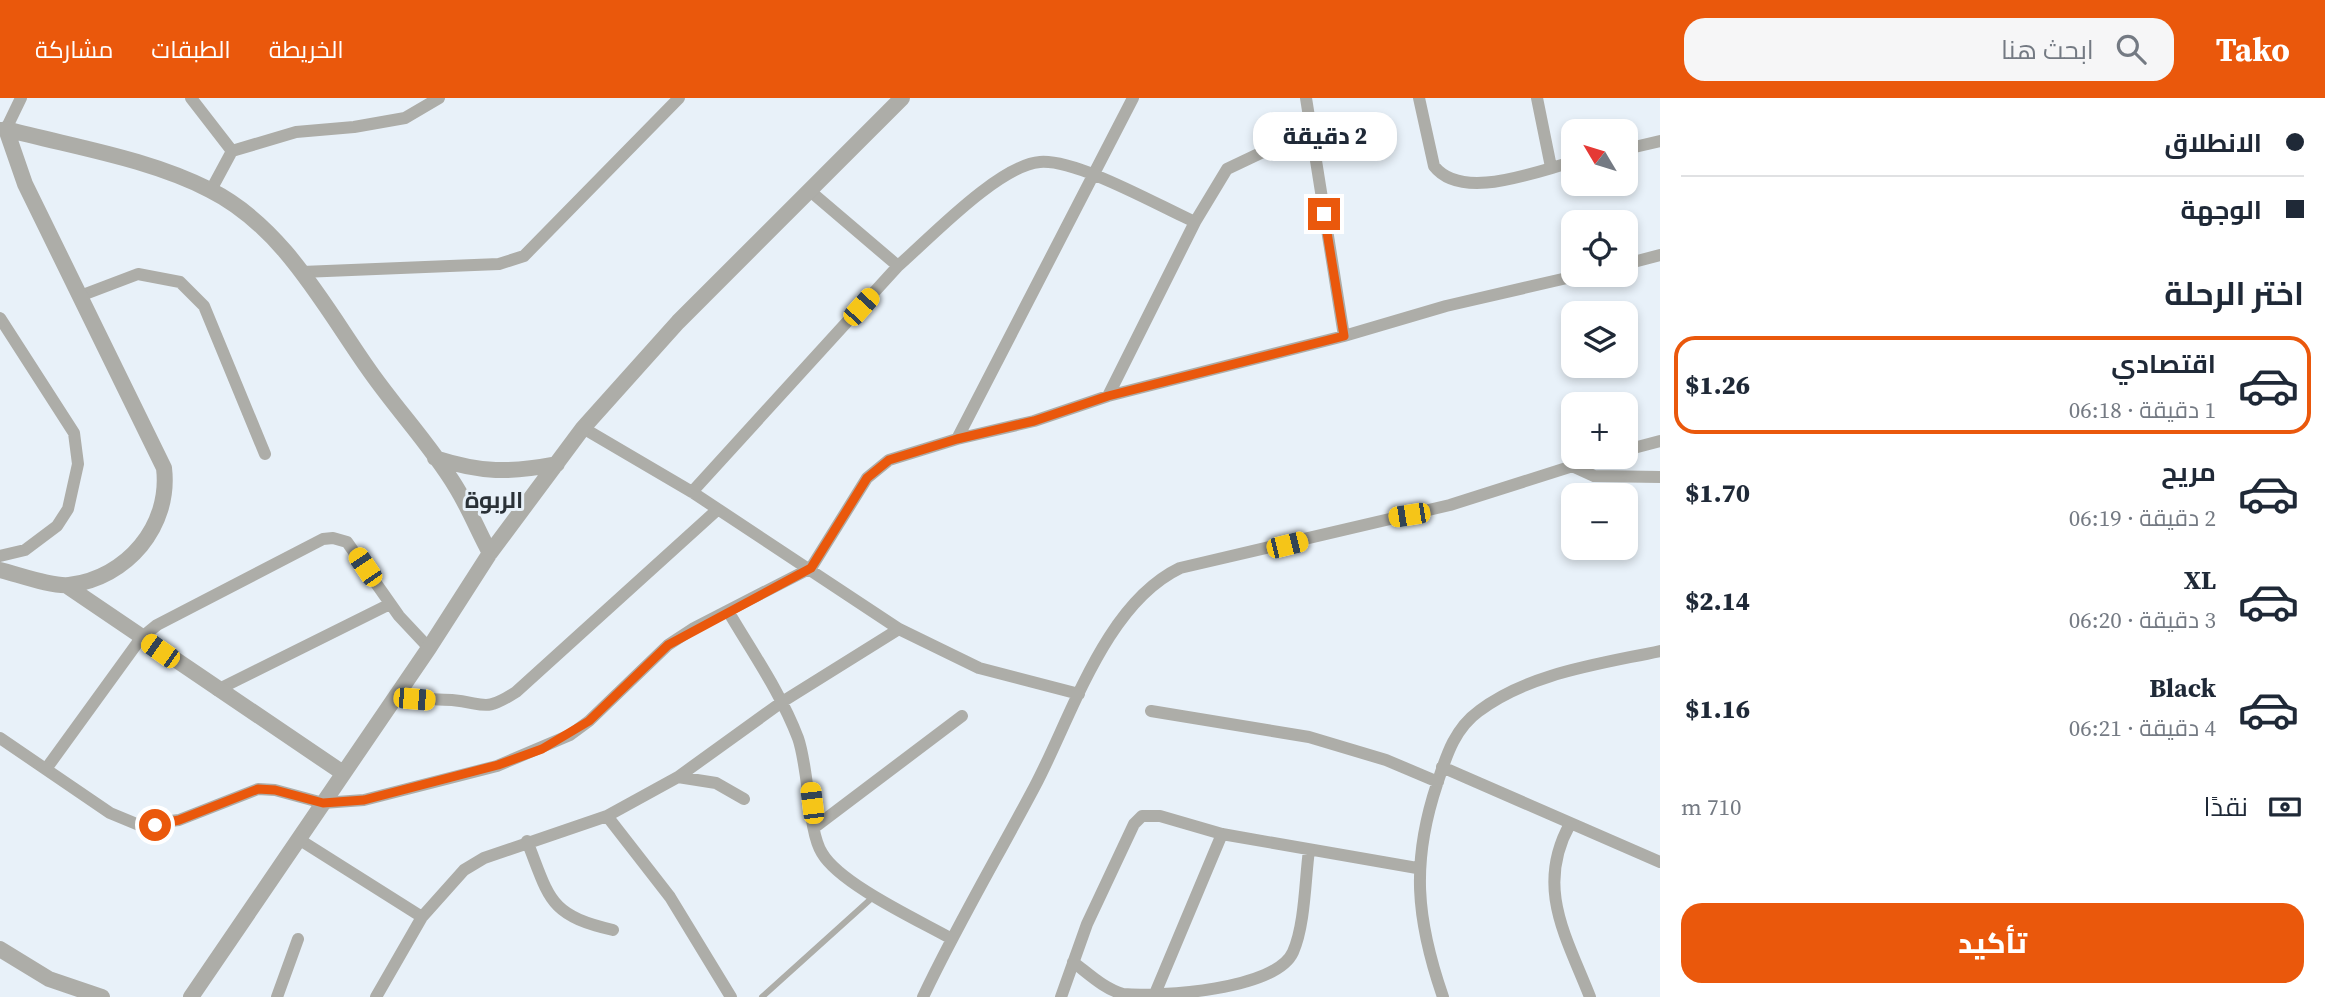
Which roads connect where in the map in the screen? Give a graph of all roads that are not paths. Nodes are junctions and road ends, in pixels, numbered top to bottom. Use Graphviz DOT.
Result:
graph roads {
  1 [pos="21,98"];
  2 [pos="191,98"];
  3 [pos="439,98"];
  4 [pos="679,98"];
  5 [pos="902,98"];
  6 [pos="1133,98"];
  7 [pos="1306,98"];
  8 [pos="1419,98"];
  9 [pos="1536,98"];
  10 [pos="3,129"];
  11 [pos="1312,141"];
  12 [pos="1660,141"];
  13 [pos="1638,146"];
  14 [pos="232,150"];
  15 [pos="1561,165"];
  16 [pos="1551,167"];
  17 [pos="1092,175"];
  18 [pos="211,190"];
  19 [pos="810,191"];
  20 [pos="1195,222"];
  21 [pos="1660,255"];
  22 [pos="1638,261"];
  23 [pos="898,266"];
  24 [pos="302,272"];
  25 [pos="1561,279"];
  26 [pos="80,296"];
  27 [pos="0,318"];
  28 [pos="1344,336"];
  29 [pos="1108,396"];
  30 [pos="583,428"];
  31 [pos="957,439"];
  32 [pos="1660,441"];
  33 [pos="1638,447"];
  34 [pos="265,454"];
  35 [pos="435,457"];
  36 [pos="557,464"];
  37 [pos="1561,468"];
  38 [pos="1579,469"];
  39 [pos="1660,477"];
  40 [pos="692,492"];
  41 [pos="717,510"];
  42 [pos="489,553"];
  43 [pos="0,556"];
  44 [pos="811,568"];
  45 [pos="0,570"];
  46 [pos="67,586"];
  47 [pos="390,604"];
  48 [pos="728,611"];
  49 [pos="899,629"];
  50 [pos="141,638"];
  51 [pos="429,648"];
  52 [pos="1660,651"];
  53 [pos="217,690"];
  54 [pos="1079,694"];
  55 [pos="395,697"];
  56 [pos="782,702"];
  57 [pos="1151,711"];
  58 [pos="962,716"];
  59 [pos="0,738"];
  60 [pos="1442,767"];
  61 [pos="46,769"];
  62 [pos="343,773"];
  63 [pos="678,777"];
  64 [pos="1438,782"];
  65 [pos="744,799"];
  66 [pos="323,803"];
  67 [pos="607,816"];
  68 [pos="1570,824"];
  69 [pos="815,827"];
  70 [pos="1222,834"];
  71 [pos="300,840"];
  72 [pos="527,841"];
  73 [pos="1309,850"];
  74 [pos="1660,862"];
  75 [pos="1417,869"];
  76 [pos="875,895"];
  77 [pos="422,917"];
  78 [pos="613,930"];
  79 [pos="950,938"];
  80 [pos="298,939"];
  81 [pos="0,950"];
  82 [pos="1073,962"];
  83 [pos="93,996"];
  84 [pos="1154,996"];
  85 [pos="191,997"];
  86 [pos="277,997"];
  87 [pos="376,997"];
  88 [pos="731,997"];
  89 [pos="762,997"];
  90 [pos="923,997"];
  91 [pos="1061,997"];
  92 [pos="1443,997"];
  93 [pos="1590,997"];
  1 -- 10 [label="street"];
  2 -- 14 [label="street"];
  3 -- 14 [label="street"];
  4 -- 24 [label="street"];
  5 -- 19 [label="street"];
  6 -- 17 [label="street"];
  7 -- 11 [label="street"];
  8 -- 16 [label="street"];
  9 -- 16 [label="street"];
  10 -- 18 [label="street"];
  10 -- 26 [label="street"];
  11 -- 20 [label="street"];
  11 -- 28 [label="street"];
  12 -- 13 [label="street"];
  14 -- 18 [label="street"];
  15 -- 16 [label="street"];
  17 -- 20 [label="street"];
  17 -- 23 [label="street"];
  17 -- 31 [label="street"];
  18 -- 24 [label="street"];
  19 -- 23 [label="street"];
  19 -- 30 [label="street"];
  20 -- 29 [label="street"];
  21 -- 22 [label="street"];
  23 -- 40 [label="street"];
  24 -- 35 [label="street"];
  25 -- 28 [label="street"];
  26 -- 34 [label="street"];
  26 -- 46 [label="street"];
  27 -- 43 [label="street"];
  28 -- 29 [label="street"];
  29 -- 31 [label="street"];
  30 -- 36 [label="street"];
  30 -- 40 [label="street"];
  31 -- 44 [label="street"];
  32 -- 33 [label="street"];
  35 -- 36 [label="street"];
  35 -- 42 [label="street"];
  36 -- 42 [label="street"];
  37 -- 54 [label="street"];
  38 -- 39 [label="street"];
  40 -- 41 [label="street"];
  41 -- 44 [label="street"];
  41 -- 55 [label="street"];
  42 -- 51 [label="street"];
  44 -- 48 [label="street"];
  44 -- 49 [label="street"];
  45 -- 46 [label="street"];
  46 -- 50 [label="street"];
  47 -- 50 [label="street"];
  47 -- 51 [label="street"];
  47 -- 53 [label="street"];
  48 -- 56 [label="street"];
  48 -- 66 [label="street"];
  49 -- 54 [label="street"];
  49 -- 56 [label="street"];
  50 -- 53 [label="street"];
  50 -- 61 [label="street"];
  51 -- 55 [label="street"];
  52 -- 60 [label="street"];
  53 -- 62 [label="street"];
  54 -- 79 [label="street"];
  55 -- 62 [label="street"];
  56 -- 63 [label="street"];
  56 -- 69 [label="street"];
  57 -- 64 [label="street"];
  58 -- 69 [label="street"];
  59 -- 61 [label="street"];
  60 -- 64 [label="street"];
  60 -- 68 [label="street"];
  61 -- 66 [label="street"];
  62 -- 66 [label="street"];
  63 -- 65 [label="street"];
  63 -- 67 [label="street"];
  64 -- 75 [label="street"];
  66 -- 71 [label="street"];
  67 -- 72 [label="street"];
  67 -- 88 [label="street"];
  68 -- 74 [label="street"];
  68 -- 93 [label="street"];
  69 -- 76 [label="street"];
  70 -- 73 [label="street"];
  70 -- 82 [label="street"];
  70 -- 84 [label="street"];
  71 -- 77 [label="street"];
  71 -- 85 [label="street"];
  72 -- 77 [label="street"];
  72 -- 78 [label="street"];
  73 -- 75 [label="street"];
  73 -- 84 [label="street"];
  75 -- 92 [label="street"];
  76 -- 79 [label="street"];
  76 -- 89 [label="lane"];
  77 -- 87 [label="street"];
  79 -- 90 [label="street"];
  80 -- 86 [label="street"];
  81 -- 83 [label="street"];
  82 -- 84 [label="street"];
  82 -- 91 [label="street"];
}
